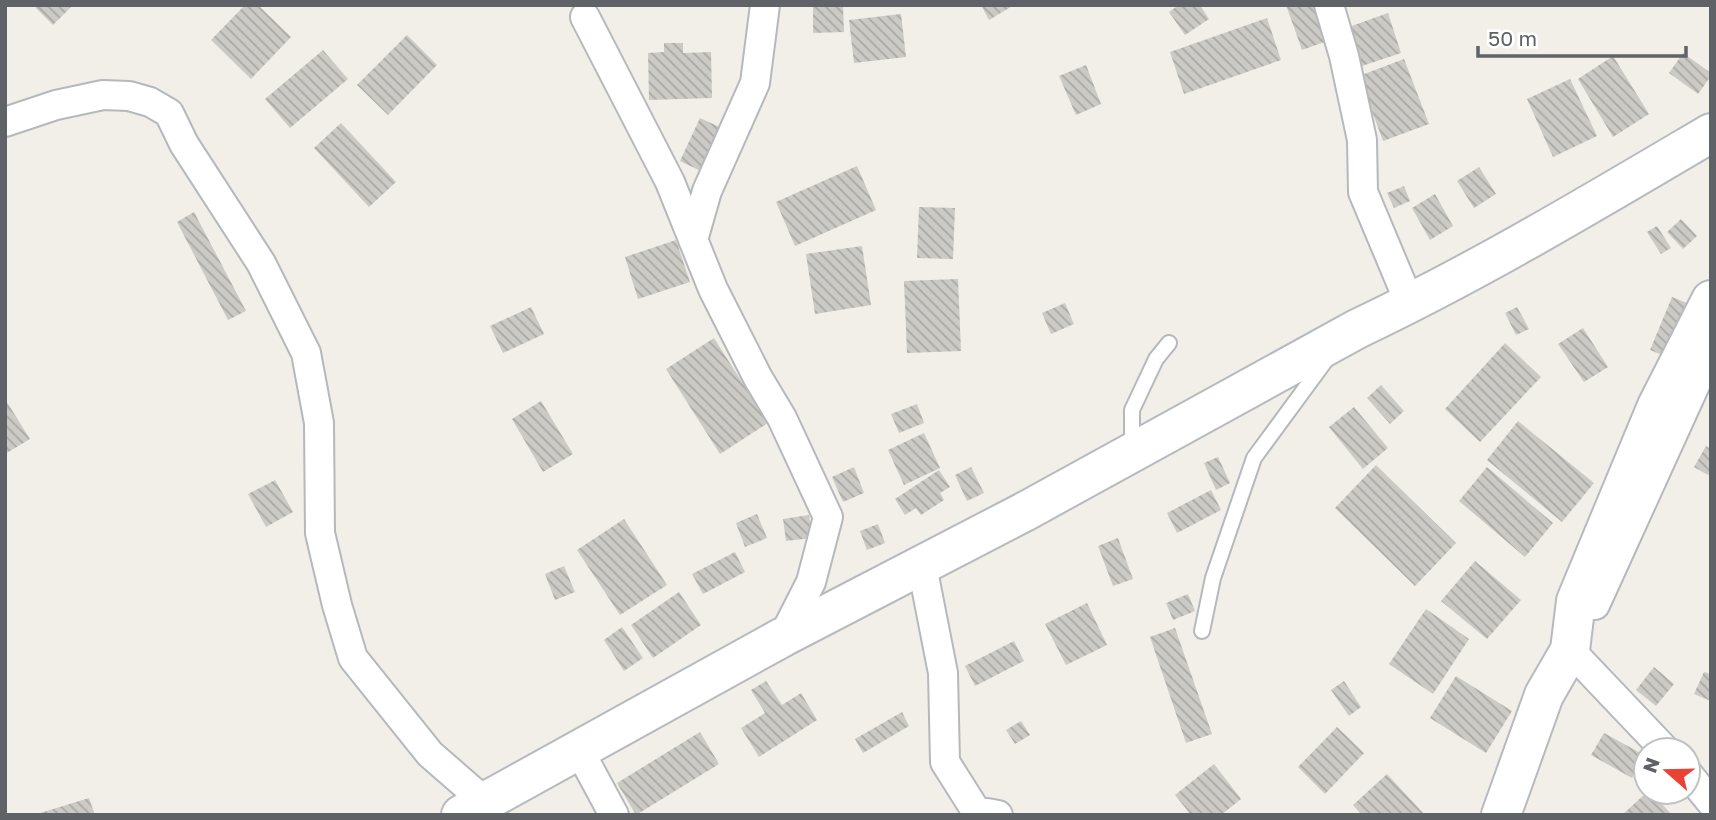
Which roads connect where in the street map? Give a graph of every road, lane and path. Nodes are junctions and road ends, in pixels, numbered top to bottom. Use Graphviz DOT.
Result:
graph roads {
  1 [pos="765,5"];
  2 [pos="1329,5"];
  3 [pos="585,17"];
  4 [pos="5,122"];
  5 [pos="1711,133"];
  6 [pos="693,240"];
  7 [pos="1711,300"];
  8 [pos="1410,304"];
  9 [pos="1345,335"];
  10 [pos="1169,343"];
  11 [pos="1711,350"];
  12 [pos="1132,451"];
  13 [pos="922,566"];
  14 [pos="1595,605"];
  15 [pos="1202,631"];
  16 [pos="783,637"];
  17 [pos="1570,650"];
  18 [pos="1652,736"];
  19 [pos="579,750"];
  20 [pos="473,808"];
  21 [pos="614,815"];
  22 [pos="998,815"];
  23 [pos="1501,815"];
  1 -- 6 [label="street"];
  2 -- 8 [label="street"];
  3 -- 6 [label="street"];
  4 -- 20 [label="street"];
  5 -- 8 [label="main road"];
  6 -- 16 [label="street"];
  7 -- 17 [label="main road"];
  8 -- 9 [label="main road"];
  9 -- 12 [label="main road"];
  9 -- 15 [label="lane"];
  10 -- 12 [label="lane"];
  11 -- 14 [label="street"];
  12 -- 13 [label="main road"];
  13 -- 16 [label="main road"];
  13 -- 22 [label="street"];
  16 -- 19 [label="main road"];
  17 -- 18 [label="street"];
  17 -- 23 [label="main road"];
  19 -- 20 [label="main road"];
  19 -- 21 [label="street"];
}
